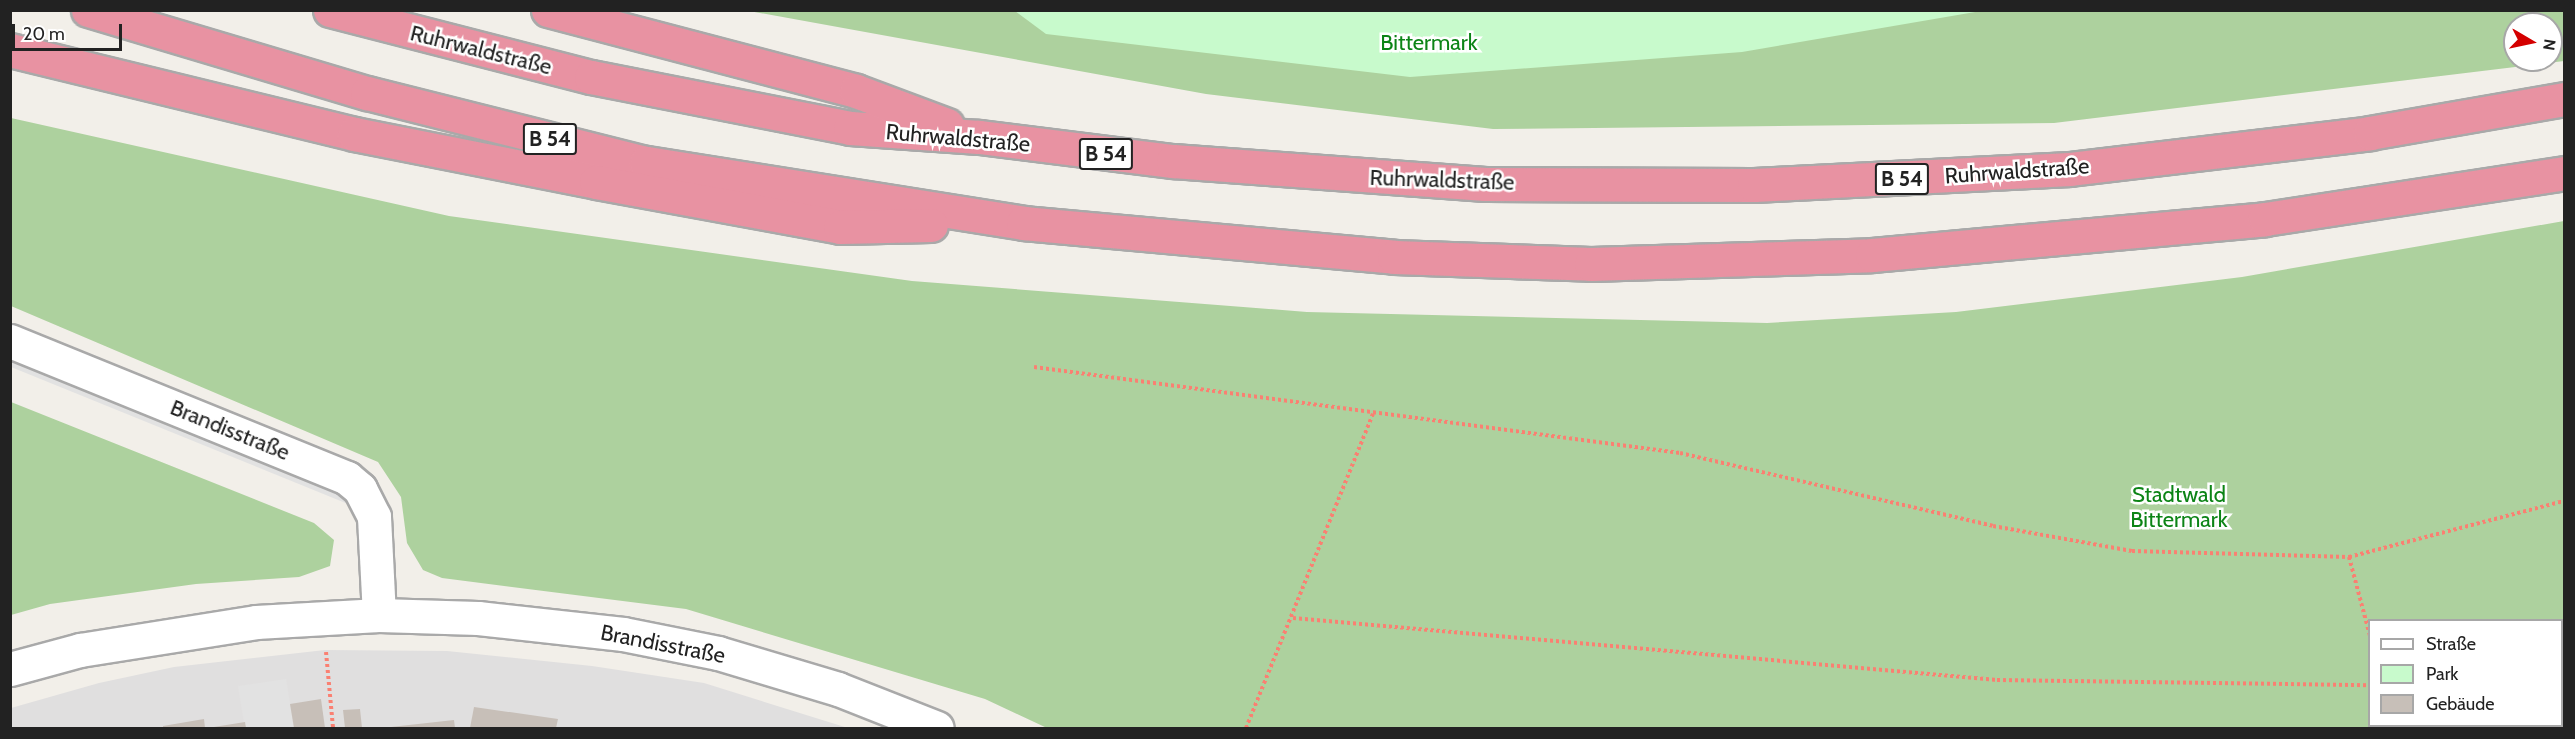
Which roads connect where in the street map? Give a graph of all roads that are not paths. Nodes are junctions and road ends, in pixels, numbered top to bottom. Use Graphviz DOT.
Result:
graph roads {
  1 [pos="88,10"];
  2 [pos="330,10"];
  3 [pos="548,10"];
  4 [pos="10,50"];
  5 [pos="2565,99"];
  6 [pos="979,137"];
  7 [pos="2565,172"];
  8 [pos="1023,223"];
  9 [pos="10,341"];
  10 [pos="379,615"];
  11 [pos="10,669"];
  12 [pos="937,729"];
  1 -- 8 [label="highway, B 54"];
  2 -- 6 [label="highway, Ruhrwaldstraße / B 54"];
  3 -- 6 [label="highway"];
  4 -- 8 [label="highway"];
  5 -- 6 [label="highway, Ruhrwaldstraße / B 54"];
  7 -- 8 [label="highway, B 54"];
  9 -- 10 [label="street, Brandisstraße"];
  10 -- 11 [label="street, Brandisstraße"];
  10 -- 12 [label="street, Brandisstraße"];
}
